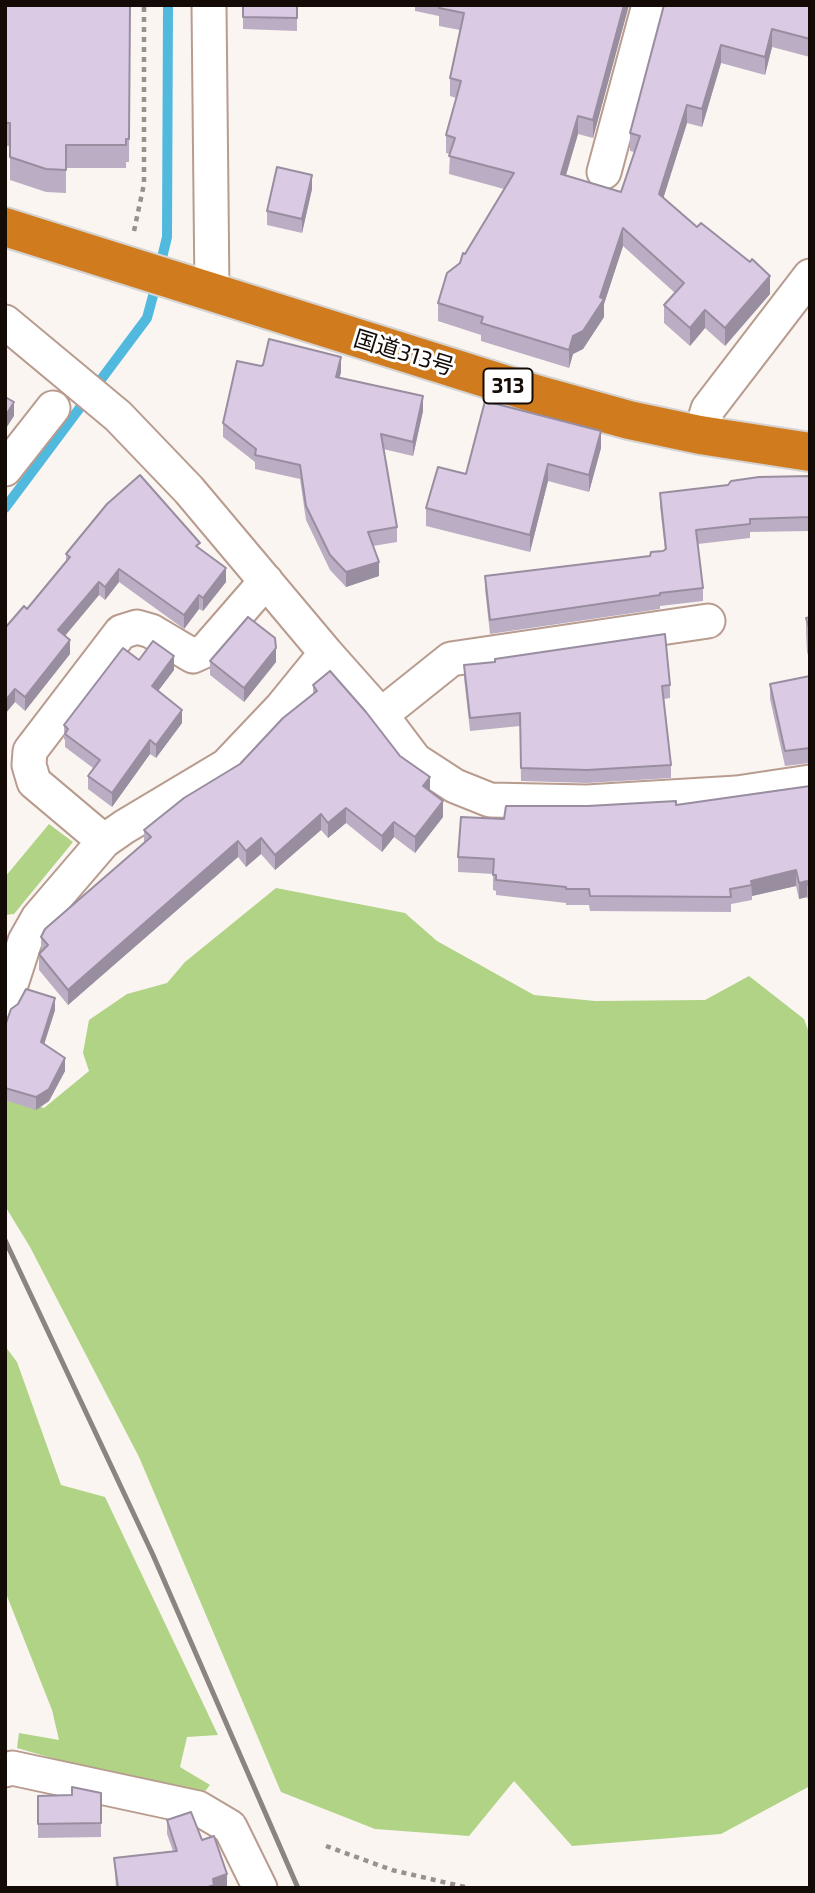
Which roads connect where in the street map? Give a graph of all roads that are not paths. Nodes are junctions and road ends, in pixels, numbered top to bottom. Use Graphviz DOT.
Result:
graph roads {
  1 [pos="209,5"];
  2 [pos="649,5"];
  3 [pos="604,173"];
  4 [pos="5,228"];
  5 [pos="810,276"];
  6 [pos="195,288"];
  7 [pos="5,322"];
  8 [pos="53,408"];
  9 [pos="700,435"];
  10 [pos="810,452"];
  11 [pos="5,469"];
  12 [pos="265,581"];
  13 [pos="708,621"];
  14 [pos="326,653"];
  15 [pos="381,715"];
  16 [pos="810,782"];
  17 [pos="104,841"];
  18 [pos="5,1003"];
  19 [pos="5,1770"];
  20 [pos="260,1888"];
  1 -- 6 [label="street"];
  2 -- 3 [label="street"];
  4 -- 6 [label="highway, 国道313号 / 313"];
  5 -- 9 [label="street"];
  6 -- 9 [label="highway, 国道313号 / 313"];
  7 -- 12 [label="street"];
  8 -- 11 [label="street"];
  9 -- 10 [label="highway, 国道313号 / 313"];
  12 -- 14 [label="street"];
  12 -- 17 [label="street"];
  13 -- 15 [label="street"];
  14 -- 15 [label="street"];
  14 -- 17 [label="street"];
  15 -- 16 [label="street"];
  17 -- 18 [label="street"];
  19 -- 20 [label="street"];
}
